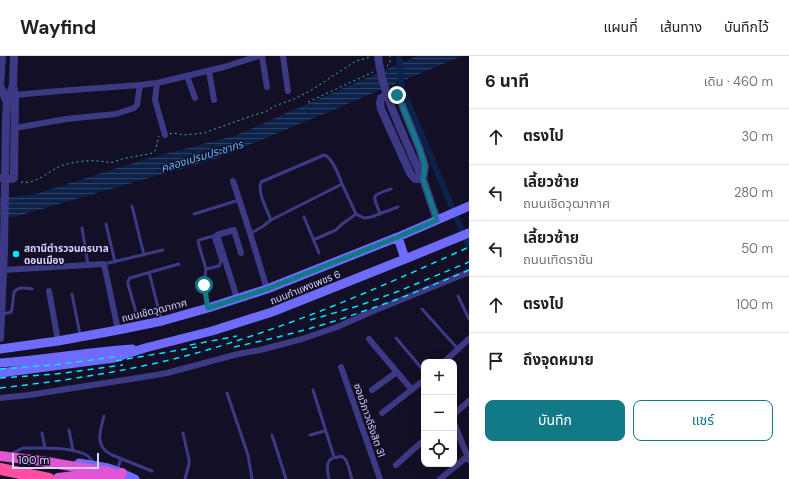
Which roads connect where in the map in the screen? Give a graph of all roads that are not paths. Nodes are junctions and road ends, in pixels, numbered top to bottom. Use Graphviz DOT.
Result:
graph roads {
  1 [pos="2,56"];
  2 [pos="14,56"];
  3 [pos="259,56"];
  4 [pos="262,56"];
  5 [pos="283,56"];
  6 [pos="378,56"];
  7 [pos="209,71"];
  8 [pos="187,76"];
  9 [pos="157,83"];
  10 [pos="0,85"];
  11 [pos="13,85"];
  12 [pos="140,85"];
  13 [pos="267,87"];
  14 [pos="0,89"];
  15 [pos="288,91"];
  16 [pos="14,95"];
  17 [pos="195,98"];
  18 [pos="214,100"];
  19 [pos="7,104"];
  20 [pos="15,128"];
  21 [pos="165,135"];
  22 [pos="0,178"];
  23 [pos="423,179"];
  24 [pos="233,181"];
  25 [pos="342,184"];
  26 [pos="391,188"];
  27 [pos="239,200"];
  28 [pos="132,206"];
  29 [pos="469,206"];
  30 [pos="398,207"];
  31 [pos="194,214"];
  32 [pos="356,214"];
  33 [pos="380,214"];
  34 [pos="304,217"];
  35 [pos="271,220"];
  36 [pos="437,220"];
  37 [pos="106,224"];
  38 [pos="82,228"];
  39 [pos="250,233"];
  40 [pos="468,233"];
  41 [pos="215,236"];
  42 [pos="398,237"];
  43 [pos="313,240"];
  44 [pos="164,250"];
  45 [pos="241,253"];
  46 [pos="319,253"];
  47 [pos="144,255"];
  48 [pos="405,259"];
  49 [pos="116,262"];
  50 [pos="104,264"];
  51 [pos="179,264"];
  52 [pos="88,265"];
  53 [pos="206,269"];
  54 [pos="3,270"];
  55 [pos="149,272"];
  56 [pos="469,272"];
  57 [pos="32,288"];
  58 [pos="267,289"];
  59 [pos="49,291"];
  60 [pos="72,294"];
  61 [pos="458,296"];
  62 [pos="238,298"];
  63 [pos="208,308"];
  64 [pos="422,310"];
  65 [pos="1,315"];
  66 [pos="137,316"];
  67 [pos="469,319"];
  68 [pos="162,321"];
  69 [pos="118,330"];
  70 [pos="80,337"];
  71 [pos="0,338"];
  72 [pos="396,338"];
  73 [pos="369,339"];
  74 [pos="469,339"];
  75 [pos="58,341"];
  76 [pos="0,348"];
  77 [pos="145,348"];
  78 [pos="458,349"];
  79 [pos="447,359"];
  80 [pos="0,363"];
  81 [pos="341,367"];
  82 [pos="421,367"];
  83 [pos="396,372"];
  84 [pos="0,373"];
  85 [pos="421,382"];
  86 [pos="313,390"];
  87 [pos="372,390"];
  88 [pos="412,390"];
  89 [pos="227,393"];
  90 [pos="0,398"];
  91 [pos="469,401"];
  92 [pos="457,411"];
  93 [pos="382,413"];
  94 [pos="104,416"];
  95 [pos="457,429"];
  96 [pos="69,430"];
  97 [pos="326,431"];
  98 [pos="183,433"];
  99 [pos="42,434"];
  100 [pos="272,434"];
  101 [pos="310,434"];
  102 [pos="421,443"];
  103 [pos="45,448"];
  104 [pos="0,451"];
  105 [pos="73,451"];
  106 [pos="13,453"];
  107 [pos="0,456"];
  108 [pos="334,457"];
  109 [pos="469,457"];
  110 [pos="121,459"];
  111 [pos="95,465"];
  112 [pos="396,465"];
  113 [pos="0,467"];
  114 [pos="152,471"];
  115 [pos="120,474"];
  116 [pos="56,479"];
  117 [pos="135,479"];
  118 [pos="185,479"];
  119 [pos="252,479"];
  120 [pos="286,479"];
  121 [pos="329,479"];
  122 [pos="352,479"];
  123 [pos="380,479"];
  124 [pos="440,479"];
  1 -- 10 [label="street"];
  2 -- 11 [label="street"];
  3 -- 7 [label="street"];
  4 -- 13 [label="street"];
  5 -- 15 [label="street"];
  6 -- 23 [label="street, bridge"];
  7 -- 8 [label="street"];
  7 -- 18 [label="street"];
  8 -- 9 [label="street"];
  8 -- 17 [label="street"];
  9 -- 12 [label="street"];
  9 -- 21 [label="street"];
  10 -- 14 [label="street"];
  10 -- 19 [label="street"];
  11 -- 16 [label="street"];
  11 -- 19 [label="street"];
  12 -- 16 [label="street"];
  12 -- 20 [label="street"];
  16 -- 20 [label="street"];
  19 -- 54 [label="street, bridge"];
  20 -- 22 [label="street"];
  23 -- 23 [label="street"];
  23 -- 36 [label="street"];
  24 -- 27 [label="street"];
  25 -- 32 [label="lane"];
  25 -- 35 [label="lane"];
  25 -- 35 [label="lane"];
  26 -- 33 [label="lane"];
  27 -- 31 [label="lane"];
  27 -- 39 [label="street"];
  28 -- 47 [label="lane"];
  29 -- 36 [label="main road, ถนนเชิดวุฒากาศ"];
  30 -- 33 [label="lane"];
  32 -- 33 [label="lane"];
  32 -- 43 [label="lane"];
  34 -- 43 [label="lane"];
  35 -- 39 [label="lane"];
  36 -- 42 [label="main road, ถนนเชิดวุฒากาศ"];
  37 -- 49 [label="lane"];
  38 -- 52 [label="lane"];
  39 -- 58 [label="street"];
  40 -- 48 [label="main road, ถนนกำแพงเพชร 6"];
  41 -- 45 [label="street"];
  41 -- 53 [label="lane"];
  41 -- 53 [label="lane"];
  41 -- 62 [label="street"];
  42 -- 48 [label="main road"];
  42 -- 58 [label="main road, ถนนเชิดวุฒากาศ"];
  43 -- 46 [label="lane"];
  44 -- 47 [label="lane"];
  47 -- 49 [label="lane"];
  48 -- 77 [label="main road, ถนนกำแพงเพชร 6"];
  49 -- 50 [label="lane"];
  50 -- 52 [label="street"];
  50 -- 69 [label="street"];
  51 -- 55 [label="lane"];
  52 -- 54 [label="street"];
  53 -- 63 [label="lane"];
  54 -- 65 [label="street"];
  55 -- 66 [label="lane"];
  55 -- 68 [label="lane"];
  56 -- 90 [label="street"];
  57 -- 65 [label="lane"];
  58 -- 62 [label="main road, ถนนเชิดวุฒากาศ"];
  59 -- 75 [label="street"];
  60 -- 70 [label="lane"];
  61 -- 67 [label="lane"];
  62 -- 63 [label="main road, ถนนเชิดวุฒากาศ"];
  63 -- 68 [label="main road, ถนนเชิดวุฒากาศ"];
  64 -- 78 [label="lane"];
  65 -- 71 [label="street"];
  68 -- 69 [label="main road, ถนนเชิดวุฒากาศ"];
  69 -- 70 [label="main road, ถนนเชิดวุฒากาศ"];
  70 -- 75 [label="main road, ถนนเชิดวุฒากาศ"];
  72 -- 82 [label="lane"];
  73 -- 83 [label="street"];
  74 -- 78 [label="street"];
  75 -- 76 [label="main road, ถนนเชิดวุฒากาศ"];
  77 -- 80 [label="main road, ถนนกำแพงเพชร 6"];
  77 -- 84 [label="main road, ถนนกำแพงเพชร 6"];
  78 -- 79 [label="street"];
  81 -- 123 [label="street, ซอยวิภาวดีรังสิต 31"];
  83 -- 87 [label="street"];
  83 -- 88 [label="street"];
  85 -- 88 [label="street"];
  86 -- 97 [label="lane"];
  88 -- 93 [label="street"];
  89 -- 119 [label="lane"];
  91 -- 92 [label="street"];
  94 -- 110 [label="lane"];
  95 -- 109 [label="street"];
  96 -- 105 [label="lane"];
  97 -- 101 [label="lane"];
  97 -- 108 [label="lane"];
  98 -- 118 [label="lane"];
  99 -- 103 [label="lane"];
  100 -- 120 [label="lane"];
  102 -- 112 [label="street"];
  103 -- 105 [label="lane"];
  103 -- 106 [label="lane"];
  104 -- 106 [label="main road"];
  105 -- 111 [label="lane"];
  106 -- 111 [label="main road"];
  107 -- 115 [label="highway, bridge"];
  108 -- 121 [label="lane"];
  108 -- 122 [label="lane"];
  109 -- 124 [label="street"];
  110 -- 114 [label="lane"];
  110 -- 115 [label="lane"];
  111 -- 115 [label="main road"];
  113 -- 116 [label="highway"];
  115 -- 116 [label="highway"];
  115 -- 117 [label="main road"];
}
